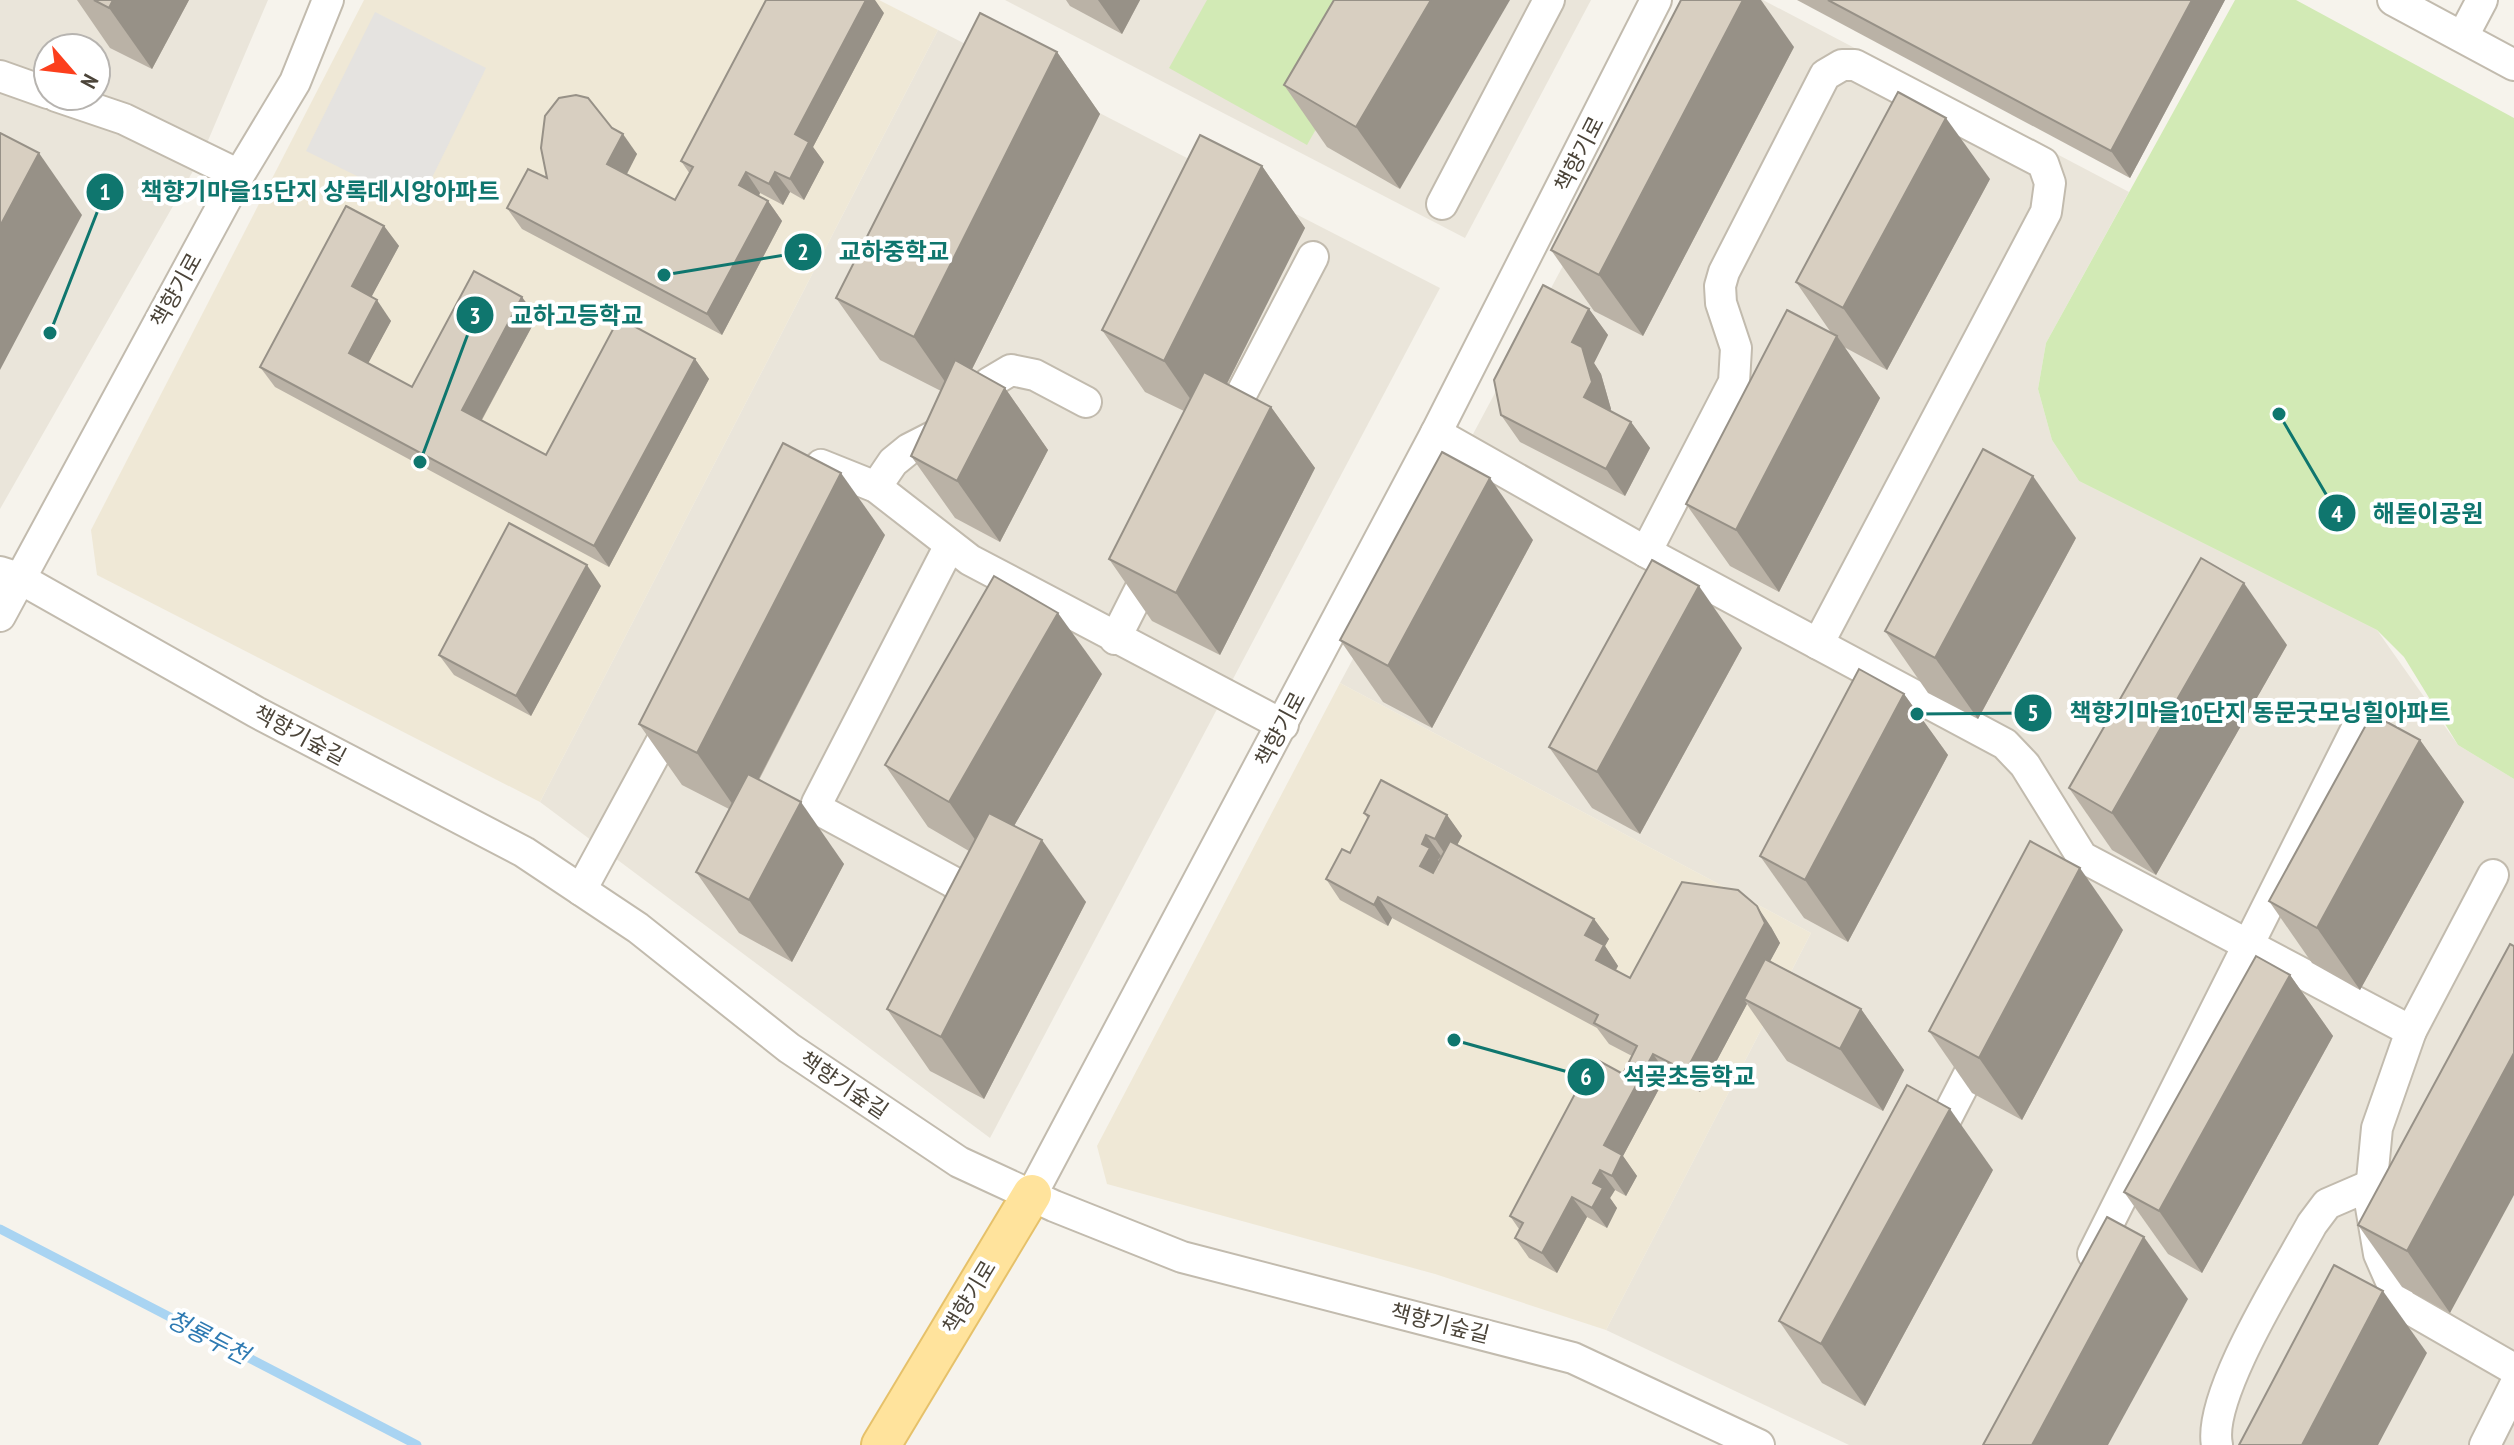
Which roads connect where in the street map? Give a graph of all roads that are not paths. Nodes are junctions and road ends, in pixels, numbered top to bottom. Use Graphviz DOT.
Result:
graph roads {
  1 [pos="328,0"];
  2 [pos="1549,0"];
  3 [pos="1656,0"];
  4 [pos="2393,0"];
  5 [pos="2482,0"];
  6 [pos="2463,36"];
  7 [pos="2514,65"];
  8 [pos="0,76"];
  9 [pos="32,87"];
  10 [pos="103,112"];
  11 [pos="239,175"];
  12 [pos="1442,204"];
  13 [pos="1313,257"];
  14 [pos="1086,402"];
  15 [pos="1436,433"];
  16 [pos="1210,455"];
  17 [pos="876,487"];
  18 [pos="786,513"];
  19 [pos="1166,540"];
  20 [pos="950,545"];
  21 [pos="1646,552"];
  22 [pos="10,575"];
  23 [pos="0,616"];
  24 [pos="1115,639"];
  25 [pos="1818,644"];
  26 [pos="687,694"];
  27 [pos="1283,725"];
  28 [pos="2356,730"];
  29 [pos="2082,857"];
  30 [pos="2493,875"];
  31 [pos="2067,885"];
  32 [pos="581,890"];
  33 [pos="2250,946"];
  34 [pos="944,948"];
  35 [pos="1995,1025"];
  36 [pos="2411,1031"];
  37 [pos="1922,1165"];
  38 [pos="2371,1185"];
  39 [pos="1032,1194"];
  40 [pos="2081,1279"];
  41 [pos="2514,1369"];
  42 [pos="2514,1387"];
  43 [pos="881,1445"];
  44 [pos="1759,1445"];
  45 [pos="2217,1445"];
  46 [pos="2485,1445"];
  1 -- 11 [label="street, 책향기로"];
  2 -- 12 [label="street"];
  3 -- 15 [label="street, 책향기로"];
  4 -- 6 [label="street"];
  5 -- 6 [label="street"];
  6 -- 7 [label="street"];
  8 -- 9 [label="street"];
  10 -- 11 [label="street"];
  11 -- 22 [label="street, 책향기로"];
  13 -- 16 [label="street"];
  14 -- 17 [label="street"];
  15 -- 21 [label="street"];
  15 -- 27 [label="street, 책향기로"];
  17 -- 18 [label="street"];
  17 -- 20 [label="street"];
  19 -- 24 [label="street"];
  20 -- 24 [label="street"];
  20 -- 34 [label="street"];
  21 -- 25 [label="street"];
  21 -- 25 [label="street"];
  22 -- 23 [label="street, 책향기로"];
  22 -- 32 [label="street, 책향기숲길"];
  24 -- 27 [label="street"];
  25 -- 29 [label="street"];
  26 -- 32 [label="street"];
  27 -- 39 [label="street, 책향기로"];
  28 -- 33 [label="street"];
  29 -- 31 [label="street"];
  29 -- 33 [label="street"];
  30 -- 36 [label="street"];
  32 -- 39 [label="street, 책향기숲길"];
  33 -- 36 [label="street"];
  33 -- 40 [label="street"];
  35 -- 37 [label="street"];
  36 -- 38 [label="street"];
  38 -- 41 [label="street"];
  38 -- 45 [label="street"];
  39 -- 43 [label="main road, 책향기로"];
  39 -- 44 [label="street, 책향기숲길"];
  42 -- 46 [label="street"];
}
